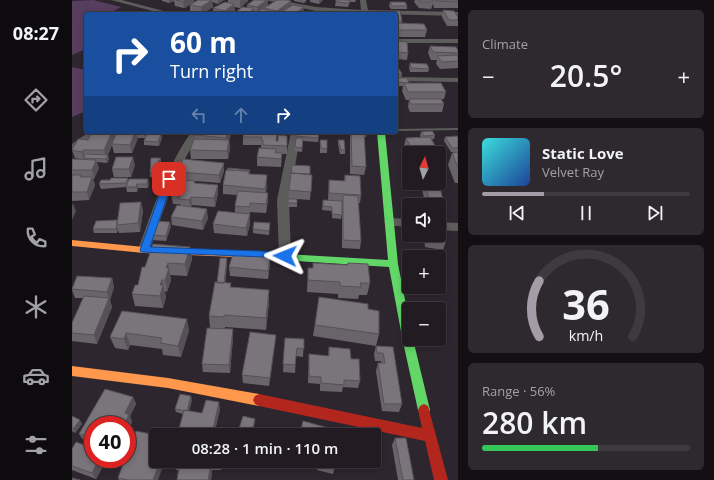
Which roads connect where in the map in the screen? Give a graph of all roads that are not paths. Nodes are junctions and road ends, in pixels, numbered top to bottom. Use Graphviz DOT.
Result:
graph roads {
  1 [pos="114,0"];
  2 [pos="268,0"];
  3 [pos="363,0"];
  4 [pos="164,12"];
  5 [pos="353,12"];
  6 [pos="365,12"];
  7 [pos="398,13"];
  8 [pos="458,14"];
  9 [pos="398,41"];
  10 [pos="458,41"];
  11 [pos="398,79"];
  12 [pos="458,80"];
  13 [pos="458,129"];
  14 [pos="398,130"];
  15 [pos="93,134"];
  16 [pos="195,134"];
  17 [pos="296,134"];
  18 [pos="381,134"];
  19 [pos="72,148"];
  20 [pos="390,222"];
  21 [pos="402,223"];
  22 [pos="446,226"];
  23 [pos="458,227"];
  24 [pos="72,243"];
  25 [pos="144,250"];
  26 [pos="285,256"];
  27 [pos="393,264"];
  28 [pos="72,371"];
  29 [pos="430,436"];
  30 [pos="441,480"];
  1 -- 4 [label="street"];
  2 -- 5 [label="street"];
  3 -- 6 [label="street"];
  7 -- 8 [label="street"];
  9 -- 10 [label="street"];
  11 -- 12 [label="street"];
  13 -- 14 [label="lane"];
  15 -- 19 [label="street"];
  16 -- 25 [label="street"];
  17 -- 26 [label="street"];
  18 -- 20 [label="street"];
  20 -- 21 [label="street"];
  20 -- 27 [label="street"];
  22 -- 23 [label="street"];
  24 -- 25 [label="street"];
  25 -- 26 [label="street"];
  26 -- 27 [label="street"];
  27 -- 29 [label="street"];
  28 -- 29 [label="street"];
  29 -- 30 [label="street"];
}
